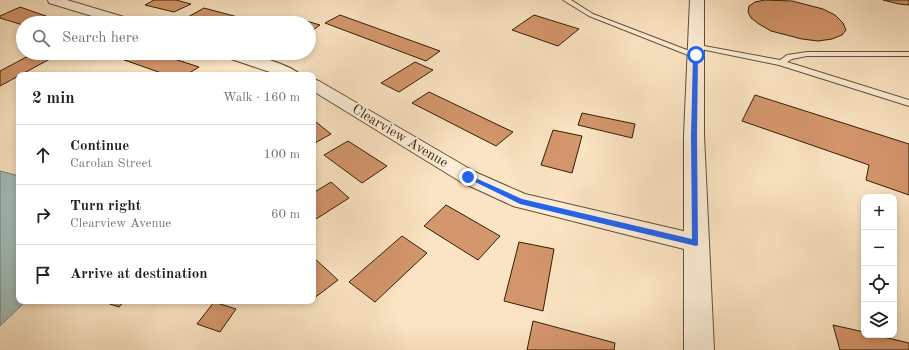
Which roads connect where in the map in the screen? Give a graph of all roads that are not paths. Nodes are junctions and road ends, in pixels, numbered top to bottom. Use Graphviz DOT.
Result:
graph roads {
  1 [pos="54,0"];
  2 [pos="566,0"];
  3 [pos="697,0"];
  4 [pos="106,16"];
  5 [pos="696,50"];
  6 [pos="909,54"];
  7 [pos="250,60"];
  8 [pos="781,63"];
  9 [pos="285,72"];
  10 [pos="316,86"];
  11 [pos="909,103"];
  12 [pos="696,243"];
  13 [pos="699,350"];
  1 -- 4 [label="street"];
  2 -- 5 [label="lane"];
  3 -- 5 [label="street"];
  5 -- 8 [label="lane"];
  5 -- 12 [label="street"];
  6 -- 8 [label="lane"];
  7 -- 9 [label="street"];
  8 -- 11 [label="lane"];
  10 -- 12 [label="street, Clearview Avenue"];
  12 -- 13 [label="street"];
}
